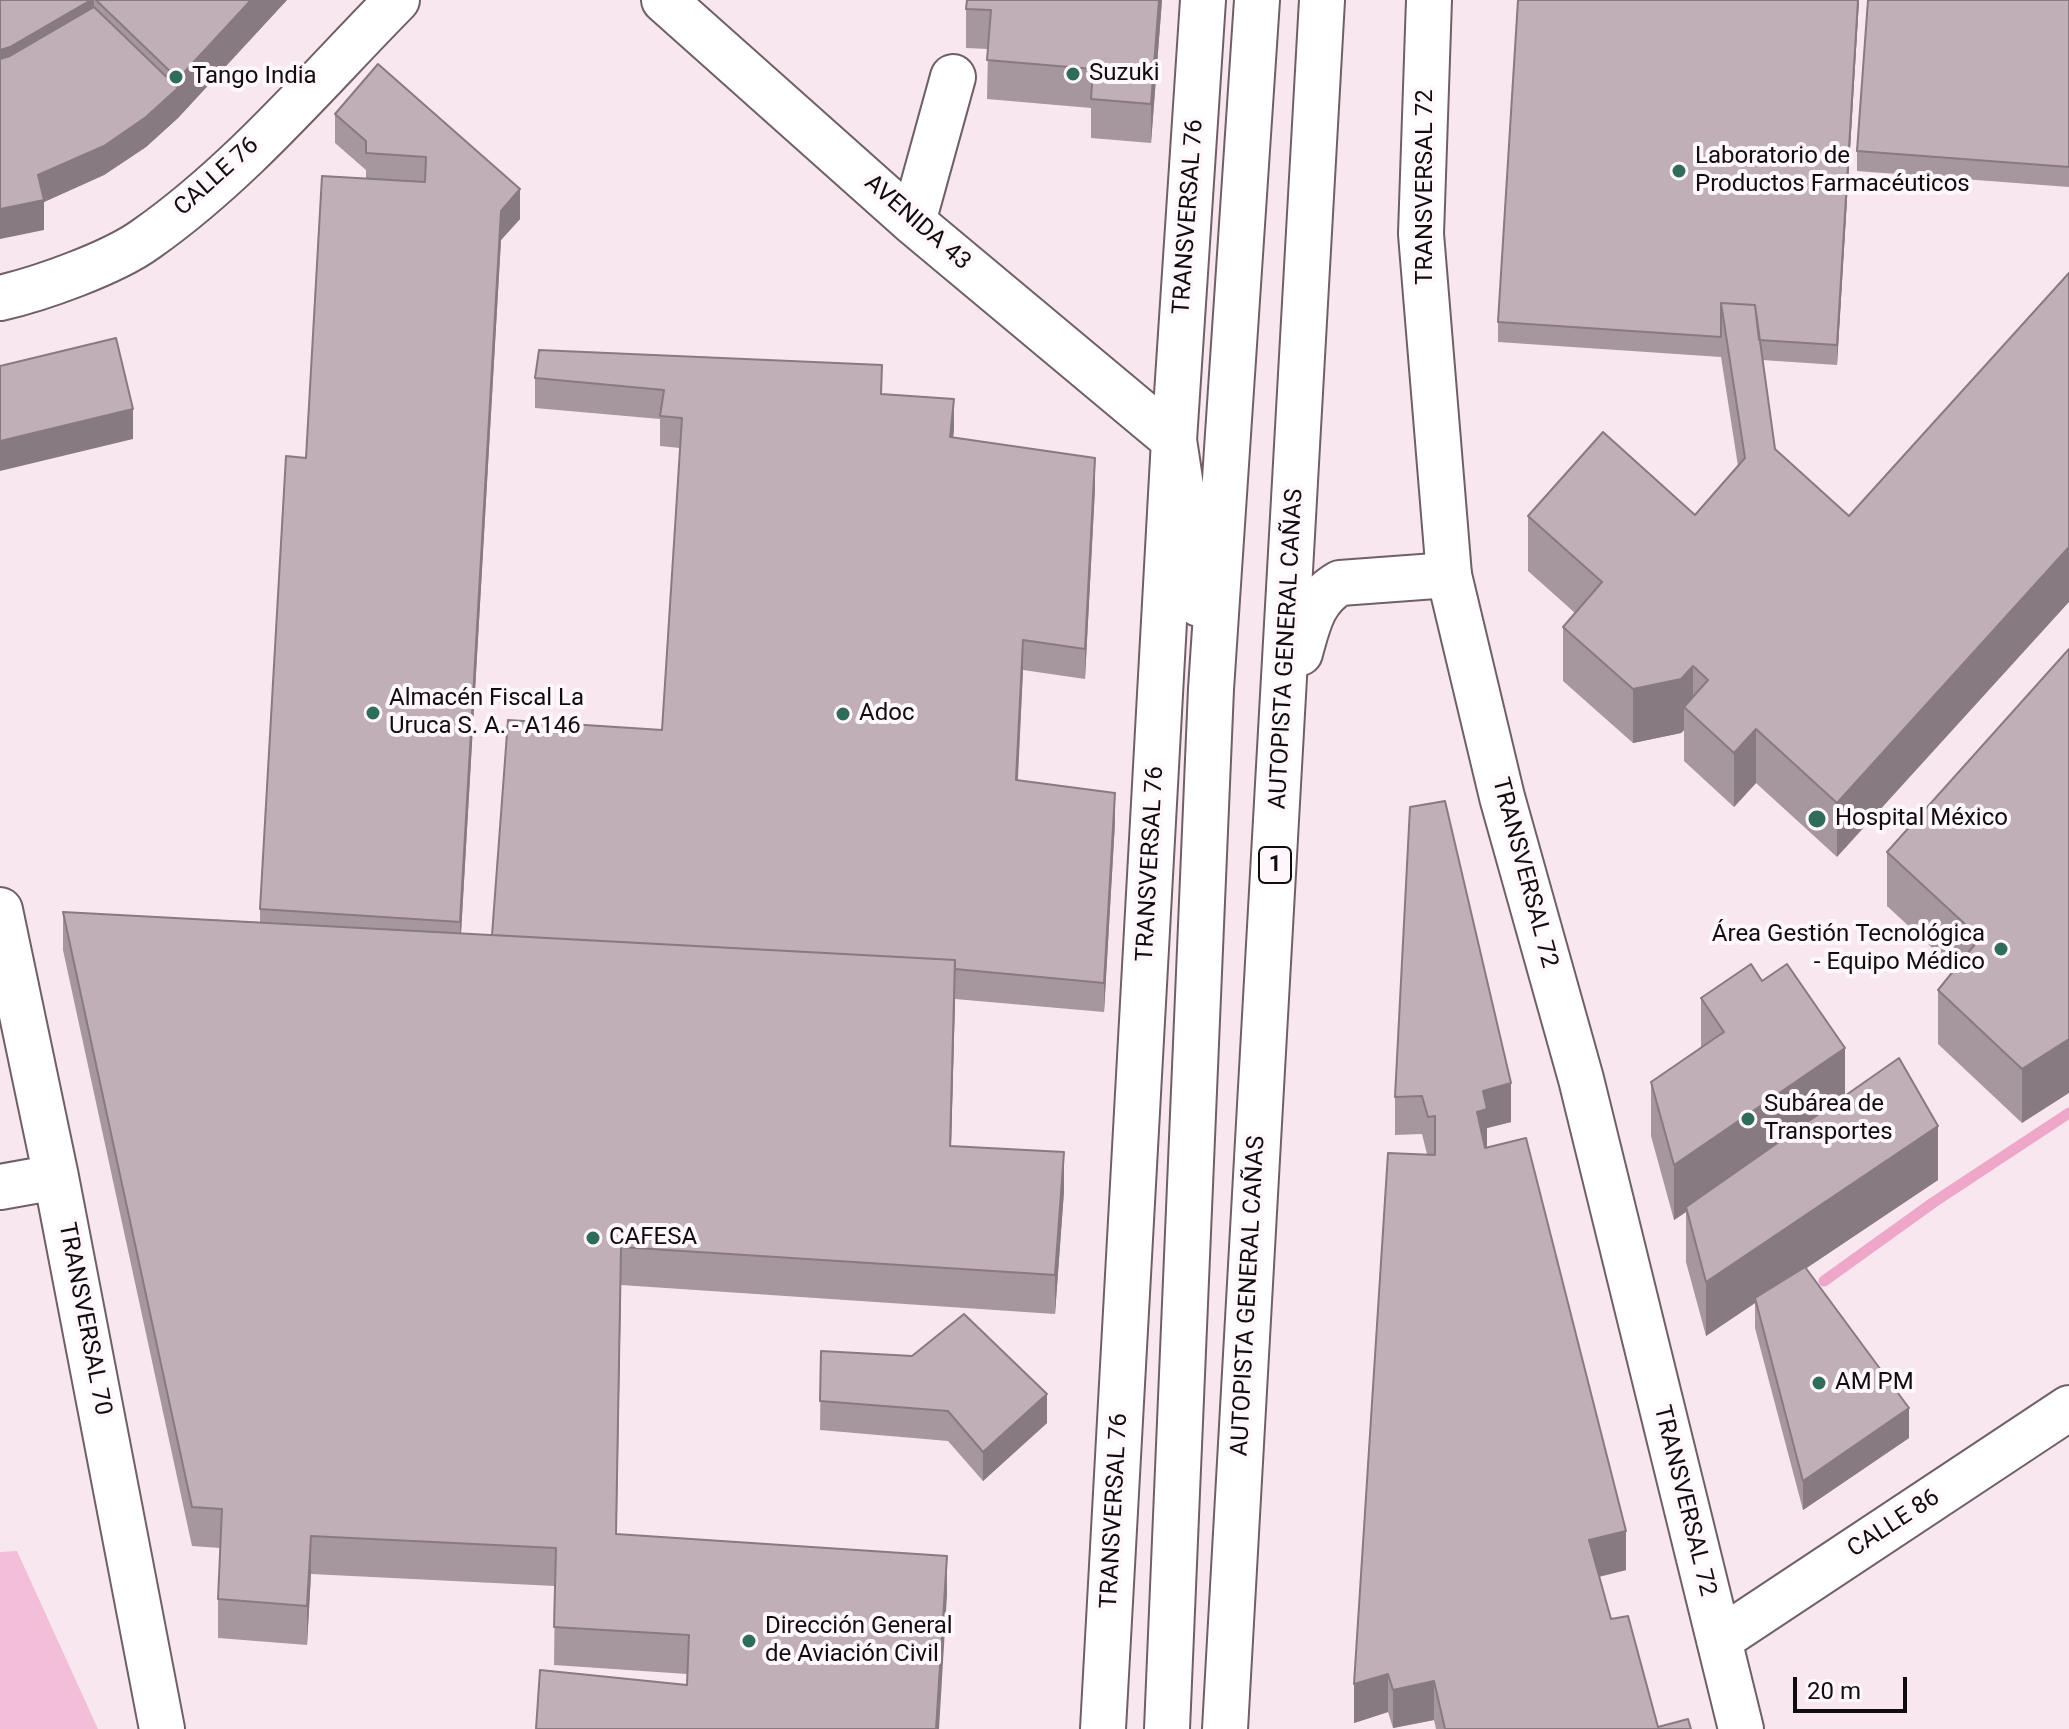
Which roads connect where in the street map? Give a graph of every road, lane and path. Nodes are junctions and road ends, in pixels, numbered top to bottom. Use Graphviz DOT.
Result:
graph roads {
  1 [pos="397,0"];
  2 [pos="664,0"];
  3 [pos="1203,0"];
  4 [pos="1257,0"];
  5 [pos="1322,0"];
  6 [pos="1429,0"];
  7 [pos="953,77"];
  8 [pos="913,222"];
  9 [pos="0,298"];
  10 [pos="1174,440"];
  11 [pos="1449,575"];
  12 [pos="1211,689"];
  13 [pos="1284,709"];
  14 [pos="1,923"];
  15 [pos="13,1040"];
  16 [pos="56,1177"];
  17 [pos="0,1187"];
  18 [pos="2069,1408"];
  19 [pos="1719,1640"];
  20 [pos="162,1729"];
  21 [pos="1103,1729"];
  22 [pos="1167,1729"];
  23 [pos="1225,1729"];
  24 [pos="1741,1729"];
  1 -- 9 [label="main road, CALLE 76"];
  2 -- 8 [label="main road, AVENIDA 43"];
  3 -- 10 [label="main road, TRANSVERSAL 76"];
  4 -- 12 [label="main road"];
  5 -- 13 [label="main road, AUTOPISTA GENERAL CAÑAS / 1"];
  6 -- 11 [label="main road, TRANSVERSAL 72"];
  7 -- 8 [label="main road"];
  8 -- 10 [label="main road, AVENIDA 43"];
  10 -- 12 [label="main road"];
  10 -- 21 [label="main road, TRANSVERSAL 76"];
  11 -- 13 [label="main road"];
  11 -- 19 [label="main road, TRANSVERSAL 72"];
  12 -- 22 [label="main road"];
  13 -- 23 [label="main road, AUTOPISTA GENERAL CAÑAS / 1"];
  14 -- 15 [label="main road, TRANSVERSAL 70"];
  15 -- 16 [label="main road, TRANSVERSAL 70"];
  16 -- 17 [label="main road"];
  16 -- 20 [label="main road, TRANSVERSAL 70"];
  18 -- 19 [label="main road, CALLE 86"];
  19 -- 24 [label="main road, TRANSVERSAL 72"];
}
